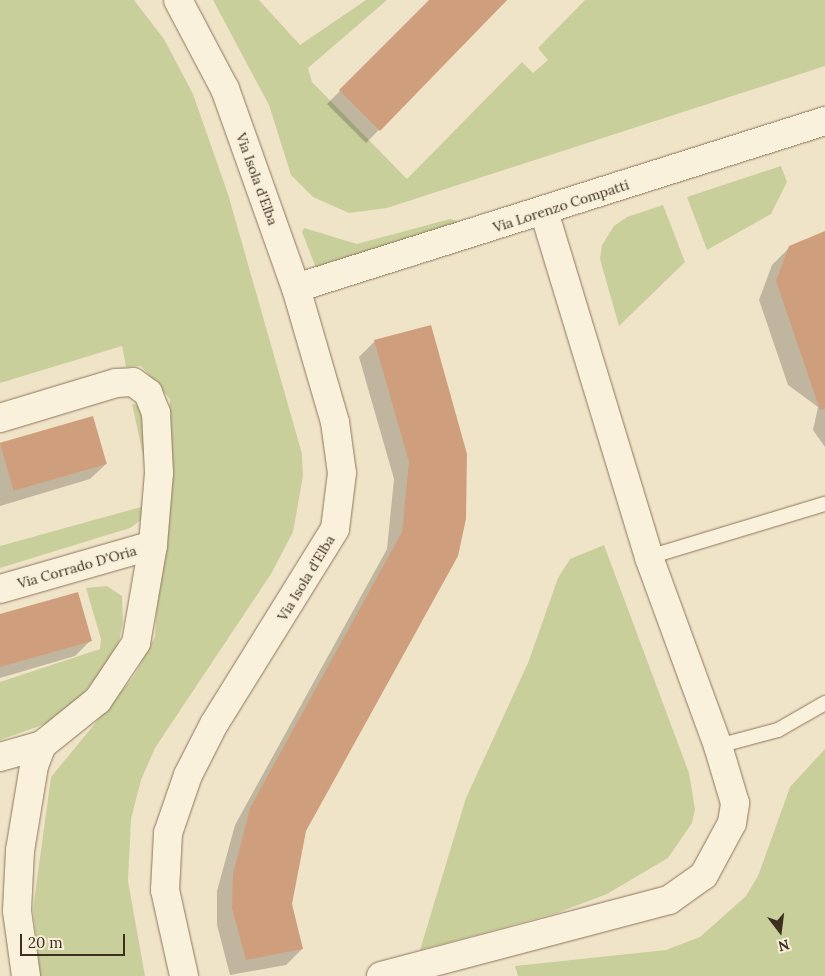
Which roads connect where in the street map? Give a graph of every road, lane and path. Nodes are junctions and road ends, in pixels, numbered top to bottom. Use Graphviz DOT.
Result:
graph roads {
  1 [pos="178,0"];
  2 [pos="825,121"];
  3 [pos="544,212"];
  4 [pos="296,288"];
  5 [pos="0,418"];
  6 [pos="825,504"];
  7 [pos="153,545"];
  8 [pos="649,557"];
  9 [pos="0,589"];
  10 [pos="825,703"];
  11 [pos="42,745"];
  12 [pos="718,746"];
  13 [pos="0,757"];
  14 [pos="26,976"];
  15 [pos="184,976"];
  16 [pos="381,976"];
  1 -- 4 [label="street, Via Isola d'Elba"];
  2 -- 3 [label="street, Via Lorenzo Compatti"];
  3 -- 4 [label="street, Via Lorenzo Compatti"];
  3 -- 8 [label="street"];
  4 -- 15 [label="street, Via Isola d'Elba"];
  5 -- 7 [label="street"];
  6 -- 8 [label="lane"];
  7 -- 9 [label="street, Via Corrado D'Oria"];
  7 -- 11 [label="street"];
  8 -- 12 [label="street"];
  10 -- 12 [label="lane"];
  11 -- 13 [label="street"];
  11 -- 14 [label="street"];
  12 -- 16 [label="street"];
}
